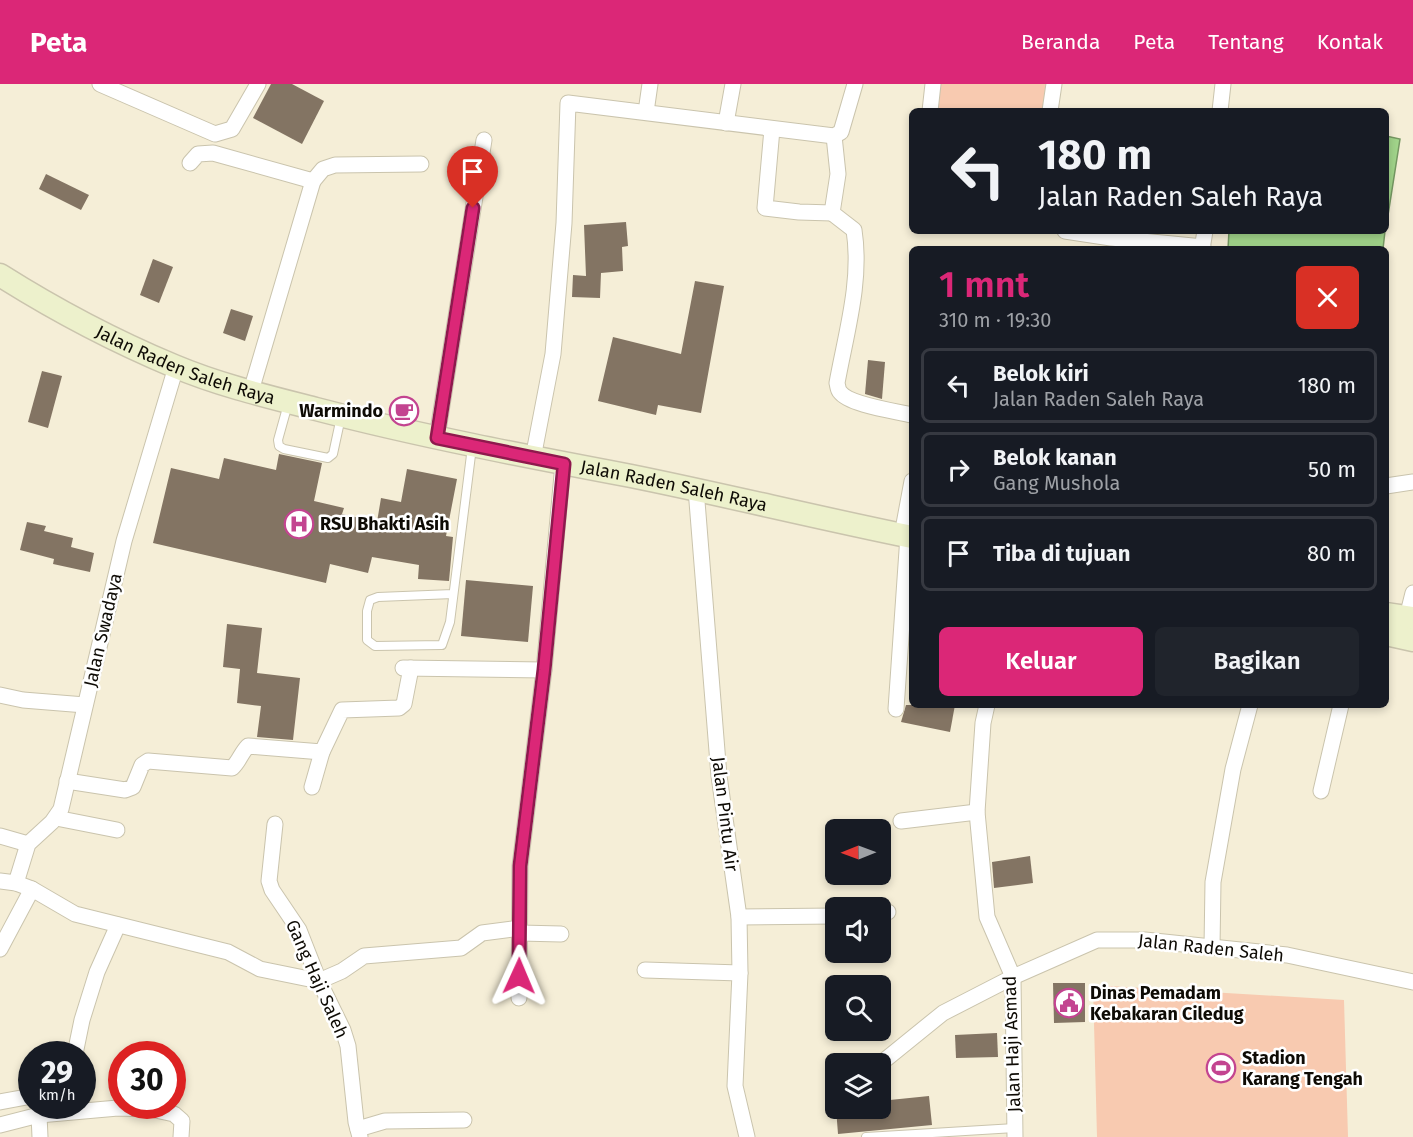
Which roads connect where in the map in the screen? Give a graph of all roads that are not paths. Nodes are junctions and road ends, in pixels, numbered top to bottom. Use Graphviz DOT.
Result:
graph roads {
  1 [pos="100,84"];
  2 [pos="258,84"];
  3 [pos="650,84"];
  4 [pos="733,84"];
  5 [pos="855,84"];
  6 [pos="933,84"];
  7 [pos="1054,84"];
  8 [pos="1223,84"];
  9 [pos="930,108"];
  10 [pos="1050,108"];
  11 [pos="1220,108"];
  12 [pos="646,112"];
  13 [pos="726,123"];
  14 [pos="772,129"];
  15 [pos="834,136"];
  16 [pos="484,140"];
  17 [pos="190,163"];
  18 [pos="421,164"];
  19 [pos="313,181"];
  20 [pos="832,213"];
  21 [pos="1075,234"];
  22 [pos="1110,244"];
  23 [pos="1156,246"];
  24 [pos="0,275"];
  25 [pos="176,367"];
  26 [pos="251,391"];
  27 [pos="288,402"];
  28 [pos="909,414"];
  29 [pos="342,416"];
  30 [pos="437,438"];
  31 [pos="472,445"];
  32 [pos="533,458"];
  33 [pos="564,464"];
  34 [pos="1413,482"];
  35 [pos="1389,486"];
  36 [pos="696,489"];
  37 [pos="909,514"];
  38 [pos="907,536"];
  39 [pos="1413,593"];
  40 [pos="453,594"];
  41 [pos="1402,616"];
  42 [pos="1389,635"];
  43 [pos="1413,640"];
  44 [pos="544,670"];
  45 [pos="0,695"];
  46 [pos="85,705"];
  47 [pos="986,708"];
  48 [pos="1249,708"];
  49 [pos="1340,708"];
  50 [pos="896,709"];
  51 [pos="322,753"];
  52 [pos="68,782"];
  53 [pos="312,786"];
  54 [pos="1321,791"];
  55 [pos="977,812"];
  56 [pos="56,818"];
  57 [pos="901,820"];
  58 [pos="275,824"];
  59 [pos="117,830"];
  60 [pos="0,836"];
  61 [pos="28,844"];
  62 [pos="0,880"];
  63 [pos="16,883"];
  64 [pos="32,889"];
  65 [pos="825,916"];
  66 [pos="739,917"];
  67 [pos="118,924"];
  68 [pos="520,930"];
  69 [pos="561,934"];
  70 [pos="1212,947"];
  71 [pos="0,949"];
  72 [pos="645,970"];
  73 [pos="740,973"];
  74 [pos="1013,977"];
  75 [pos="319,981"];
  76 [pos="1413,982"];
  77 [pos="519,998"];
  78 [pos="78,1041"];
  79 [pos="891,1055"];
  80 [pos="18,1099"];
  81 [pos="0,1102"];
  82 [pos="96,1110"];
  83 [pos="23,1119"];
  84 [pos="39,1119"];
  85 [pos="464,1120"];
  86 [pos="0,1125"];
  87 [pos="1015,1132"];
  88 [pos="359,1133"];
  89 [pos="40,1137"];
  90 [pos="181,1137"];
  91 [pos="747,1137"];
  92 [pos="866,1137"];
  1 -- 2 [label="street"];
  3 -- 12 [label="street"];
  4 -- 13 [label="street"];
  5 -- 15 [label="street"];
  6 -- 9 [label="street"];
  7 -- 10 [label="street"];
  8 -- 11 [label="street"];
  12 -- 13 [label="street"];
  12 -- 32 [label="street"];
  13 -- 14 [label="street"];
  14 -- 15 [label="street"];
  14 -- 20 [label="street"];
  15 -- 20 [label="street"];
  16 -- 30 [label="street"];
  17 -- 19 [label="street"];
  18 -- 19 [label="street"];
  19 -- 26 [label="street"];
  20 -- 28 [label="street"];
  21 -- 22 [label="street"];
  22 -- 23 [label="street"];
  24 -- 25 [label="main road, Jalan Raden Saleh Raya"];
  25 -- 26 [label="main road, Jalan Raden Saleh Raya"];
  25 -- 46 [label="street, Jalan Swadaya"];
  26 -- 27 [label="main road, Jalan Raden Saleh Raya"];
  27 -- 29 [label="main road, Jalan Raden Saleh Raya"];
  27 -- 29 [label="lane"];
  29 -- 30 [label="main road, Jalan Raden Saleh Raya"];
  30 -- 31 [label="main road, Jalan Raden Saleh Raya"];
  31 -- 32 [label="main road, Jalan Raden Saleh Raya"];
  31 -- 40 [label="lane"];
  32 -- 33 [label="main road, Jalan Raden Saleh Raya"];
  33 -- 36 [label="main road, Jalan Raden Saleh Raya"];
  33 -- 44 [label="street"];
  34 -- 35 [label="street"];
  36 -- 38 [label="main road, Jalan Raden Saleh Raya"];
  36 -- 66 [label="street, Jalan Pintu Air"];
  37 -- 38 [label="street"];
  38 -- 50 [label="street"];
  39 -- 41 [label="street"];
  40 -- 40 [label="lane"];
  42 -- 43 [label="main road"];
  44 -- 51 [label="street"];
  44 -- 68 [label="street"];
  45 -- 46 [label="street"];
  46 -- 52 [label="street, Jalan Swadaya"];
  47 -- 55 [label="street, Jalan Haji Asmad"];
  48 -- 70 [label="street"];
  49 -- 54 [label="street"];
  51 -- 52 [label="street"];
  51 -- 53 [label="street"];
  52 -- 56 [label="street, Jalan Swadaya"];
  55 -- 57 [label="street"];
  55 -- 74 [label="street, Jalan Haji Asmad"];
  56 -- 59 [label="street"];
  56 -- 61 [label="street, Jalan Swadaya"];
  58 -- 75 [label="street, Gang Haji Saleh"];
  60 -- 61 [label="street"];
  61 -- 63 [label="street"];
  62 -- 63 [label="street"];
  63 -- 64 [label="street"];
  64 -- 67 [label="street"];
  64 -- 71 [label="street"];
  65 -- 66 [label="street"];
  66 -- 73 [label="street, Jalan Pintu Air"];
  67 -- 75 [label="street"];
  67 -- 78 [label="street"];
  68 -- 69 [label="street"];
  68 -- 75 [label="street"];
  68 -- 77 [label="street"];
  70 -- 74 [label="street, Jalan Raden Saleh"];
  70 -- 76 [label="street, Jalan Raden Saleh"];
  72 -- 73 [label="street"];
  73 -- 91 [label="street, Jalan Pintu Air"];
  74 -- 79 [label="street, Jalan Raden Saleh"];
  74 -- 87 [label="street, Jalan Haji Asmad"];
  75 -- 88 [label="street, Gang Haji Saleh"];
  80 -- 81 [label="street"];
  82 -- 90 [label="street"];
  83 -- 86 [label="street"];
  84 -- 89 [label="street"];
  85 -- 88 [label="street"];
  87 -- 92 [label="lane"];
}
